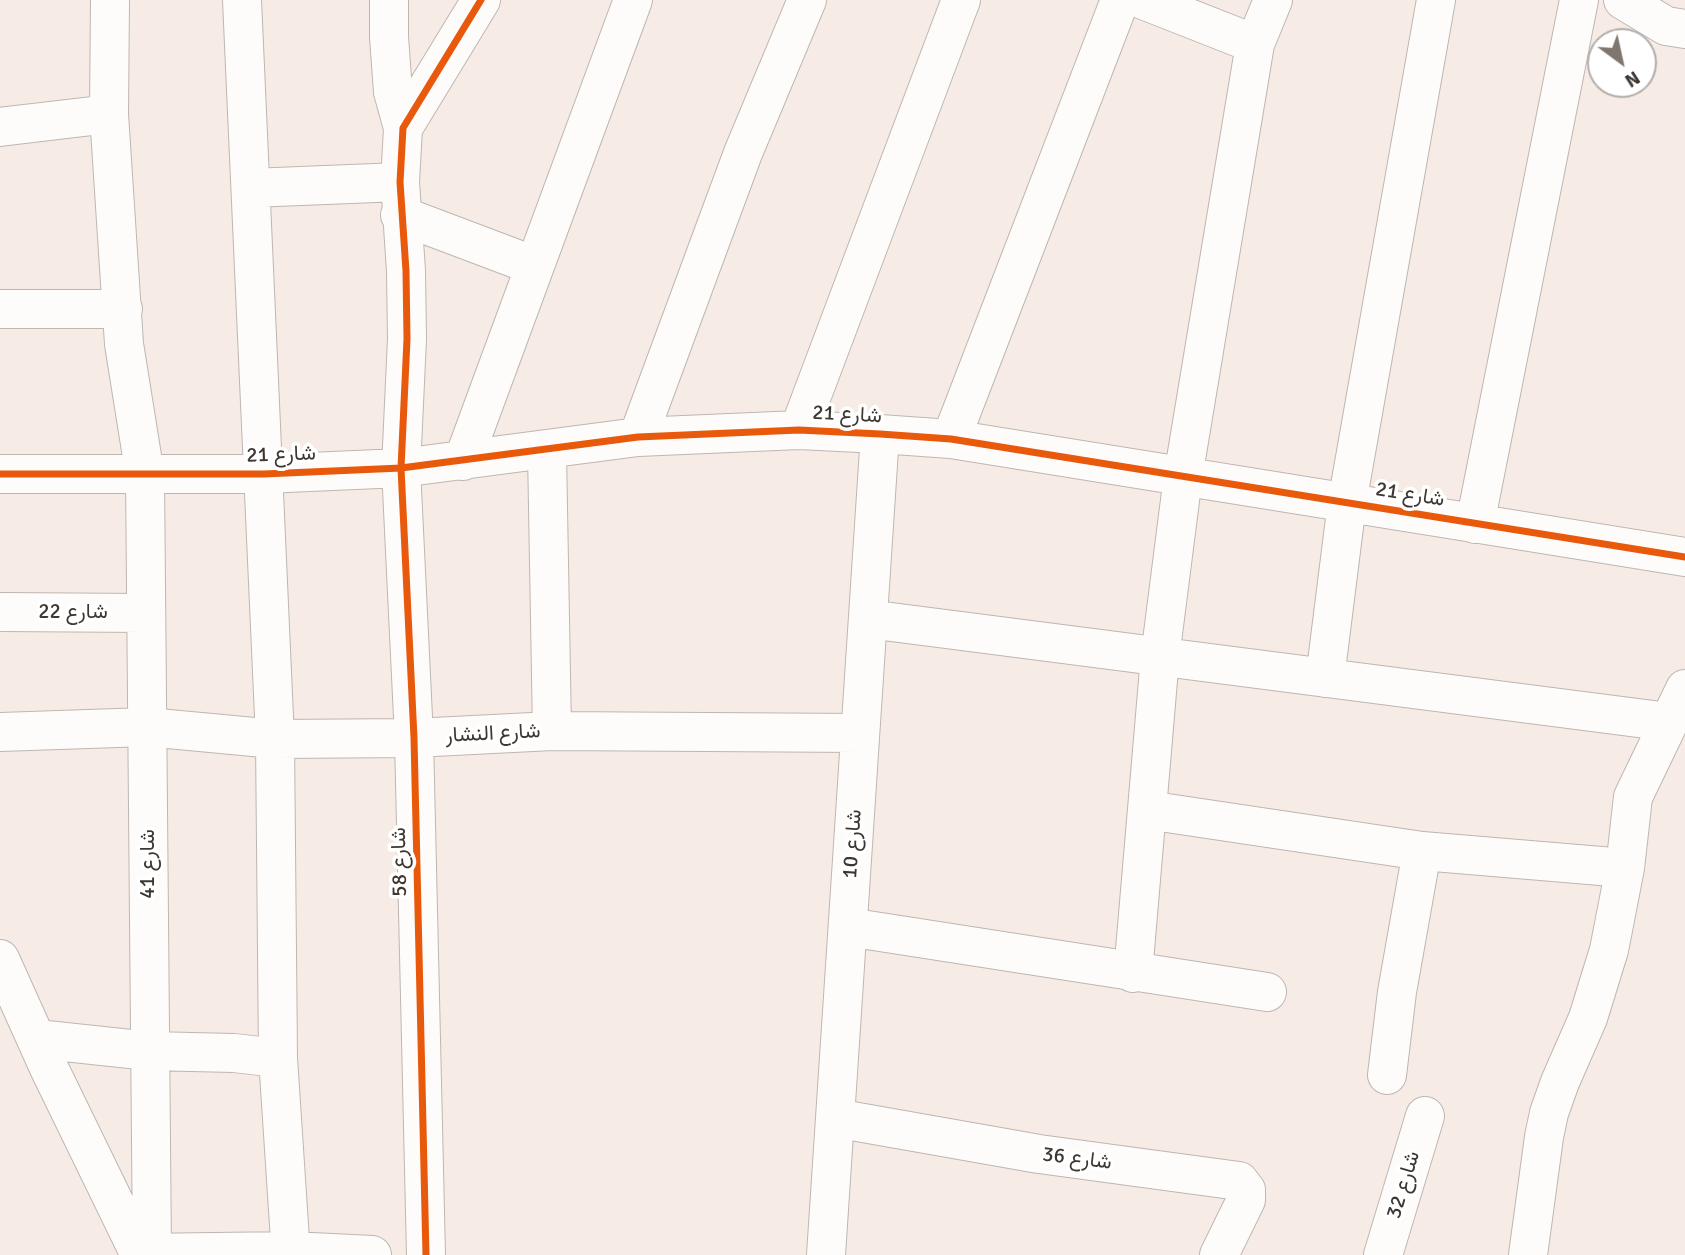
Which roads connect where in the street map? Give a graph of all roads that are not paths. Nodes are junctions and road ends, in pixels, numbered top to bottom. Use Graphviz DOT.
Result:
graph roads {
  1 [pos="110,0"];
  2 [pos="242,0"];
  3 [pos="388,0"];
  4 [pos="481,0"];
  5 [pos="633,0"];
  6 [pos="807,0"];
  7 [pos="961,0"];
  8 [pos="1120,0"];
  9 [pos="1143,0"];
  10 [pos="1273,0"];
  11 [pos="1436,0"];
  12 [pos="1579,0"];
  13 [pos="1623,0"];
  14 [pos="1685,29"];
  15 [pos="1255,44"];
  16 [pos="109,114"];
  17 [pos="0,127"];
  18 [pos="403,128"];
  19 [pos="251,188"];
  20 [pos="400,198"];
  21 [pos="535,266"];
  22 [pos="0,309"];
  23 [pos="123,309"];
  24 [pos="799,430"];
  25 [pos="880,434"];
  26 [pos="638,437"];
  27 [pos="951,439"];
  28 [pos="547,451"];
  29 [pos="463,461"];
  30 [pos="401,468"];
  31 [pos="0,474"];
  32 [pos="264,474"];
  33 [pos="145,475"];
  34 [pos="1183,477"];
  35 [pos="1347,503"];
  36 [pos="1475,524"];
  37 [pos="1685,557"];
  38 [pos="0,612"];
  39 [pos="146,613"];
  40 [pos="868,619"];
  41 [pos="1160,657"];
  42 [pos="1325,678"];
  43 [pos="1677,705"];
  44 [pos="147,727"];
  45 [pos="552,730"];
  46 [pos="0,732"];
  47 [pos="860,733"];
  48 [pos="414,738"];
  49 [pos="275,739"];
  50 [pos="1147,810"];
  51 [pos="1422,851"];
  52 [pos="1625,868"];
  53 [pos="848,927"];
  54 [pos="0,959"];
  55 [pos="1133,973"];
  56 [pos="1268,992"];
  57 [pos="19,1021"];
  58 [pos="149,1051"];
  59 [pos="278,1058"];
  60 [pos="1387,1075"];
  61 [pos="1425,1116"];
  62 [pos="835,1118"];
  63 [pos="143,1253"];
  64 [pos="291,1253"];
  65 [pos="372,1255"];
  66 [pos="426,1255"];
  67 [pos="826,1255"];
  68 [pos="1219,1255"];
  69 [pos="1383,1255"];
  70 [pos="1528,1255"];
  1 -- 16 [label="street, شارع 41"];
  2 -- 19 [label="street"];
  3 -- 18 [label="street"];
  4 -- 18 [label="street"];
  5 -- 21 [label="street"];
  6 -- 26 [label="street"];
  7 -- 24 [label="street"];
  8 -- 27 [label="street"];
  9 -- 15 [label="street"];
  10 -- 15 [label="street"];
  11 -- 35 [label="street"];
  12 -- 36 [label="street"];
  13 -- 14 [label="street"];
  15 -- 34 [label="street"];
  16 -- 17 [label="street"];
  16 -- 23 [label="street, شارع 41"];
  18 -- 20 [label="street, شارع 58"];
  19 -- 20 [label="street"];
  19 -- 32 [label="street"];
  20 -- 21 [label="street"];
  20 -- 30 [label="street, شارع 58"];
  21 -- 29 [label="street"];
  22 -- 23 [label="street"];
  23 -- 33 [label="street, شارع 41"];
  24 -- 25 [label="street, شارع 21"];
  24 -- 26 [label="street, شارع 21"];
  25 -- 27 [label="street, شارع 21"];
  25 -- 40 [label="street, شارع 10"];
  26 -- 28 [label="street, شارع 21"];
  27 -- 34 [label="street, شارع 21"];
  28 -- 29 [label="street, شارع 21"];
  28 -- 45 [label="street"];
  29 -- 30 [label="street, شارع 21"];
  30 -- 32 [label="street, شارع 21"];
  30 -- 48 [label="street, شارع 58"];
  31 -- 33 [label="street, شارع 21"];
  32 -- 33 [label="street, شارع 21"];
  32 -- 49 [label="street"];
  33 -- 39 [label="street, شارع 41"];
  34 -- 35 [label="street, شارع 21"];
  34 -- 41 [label="street"];
  35 -- 36 [label="street, شارع 21"];
  35 -- 42 [label="street"];
  36 -- 37 [label="street, شارع 21"];
  38 -- 39 [label="street, شارع 22"];
  39 -- 44 [label="street, شارع 41"];
  40 -- 41 [label="street"];
  40 -- 47 [label="street, شارع 10"];
  41 -- 42 [label="street"];
  41 -- 50 [label="street"];
  42 -- 43 [label="street"];
  43 -- 52 [label="street"];
  44 -- 46 [label="street, شارع النشار"];
  44 -- 49 [label="street, شارع النشار"];
  44 -- 58 [label="street, شارع 41"];
  45 -- 47 [label="street, شارع النشار"];
  45 -- 48 [label="street, شارع النشار"];
  47 -- 53 [label="street, شارع 10"];
  48 -- 49 [label="street, شارع النشار"];
  48 -- 66 [label="street, شارع 58"];
  49 -- 59 [label="street"];
  50 -- 51 [label="street"];
  50 -- 55 [label="street"];
  51 -- 52 [label="street"];
  51 -- 60 [label="street"];
  52 -- 70 [label="street"];
  53 -- 55 [label="street"];
  53 -- 62 [label="street, شارع 10"];
  54 -- 57 [label="street"];
  55 -- 56 [label="street"];
  57 -- 58 [label="street"];
  57 -- 63 [label="street"];
  58 -- 59 [label="street"];
  58 -- 63 [label="street, شارع 41"];
  59 -- 64 [label="street"];
  61 -- 69 [label="street, شارع 32"];
  62 -- 67 [label="street, شارع 10"];
  62 -- 68 [label="street, شارع 36"];
  63 -- 64 [label="street"];
  64 -- 65 [label="street"];
}
